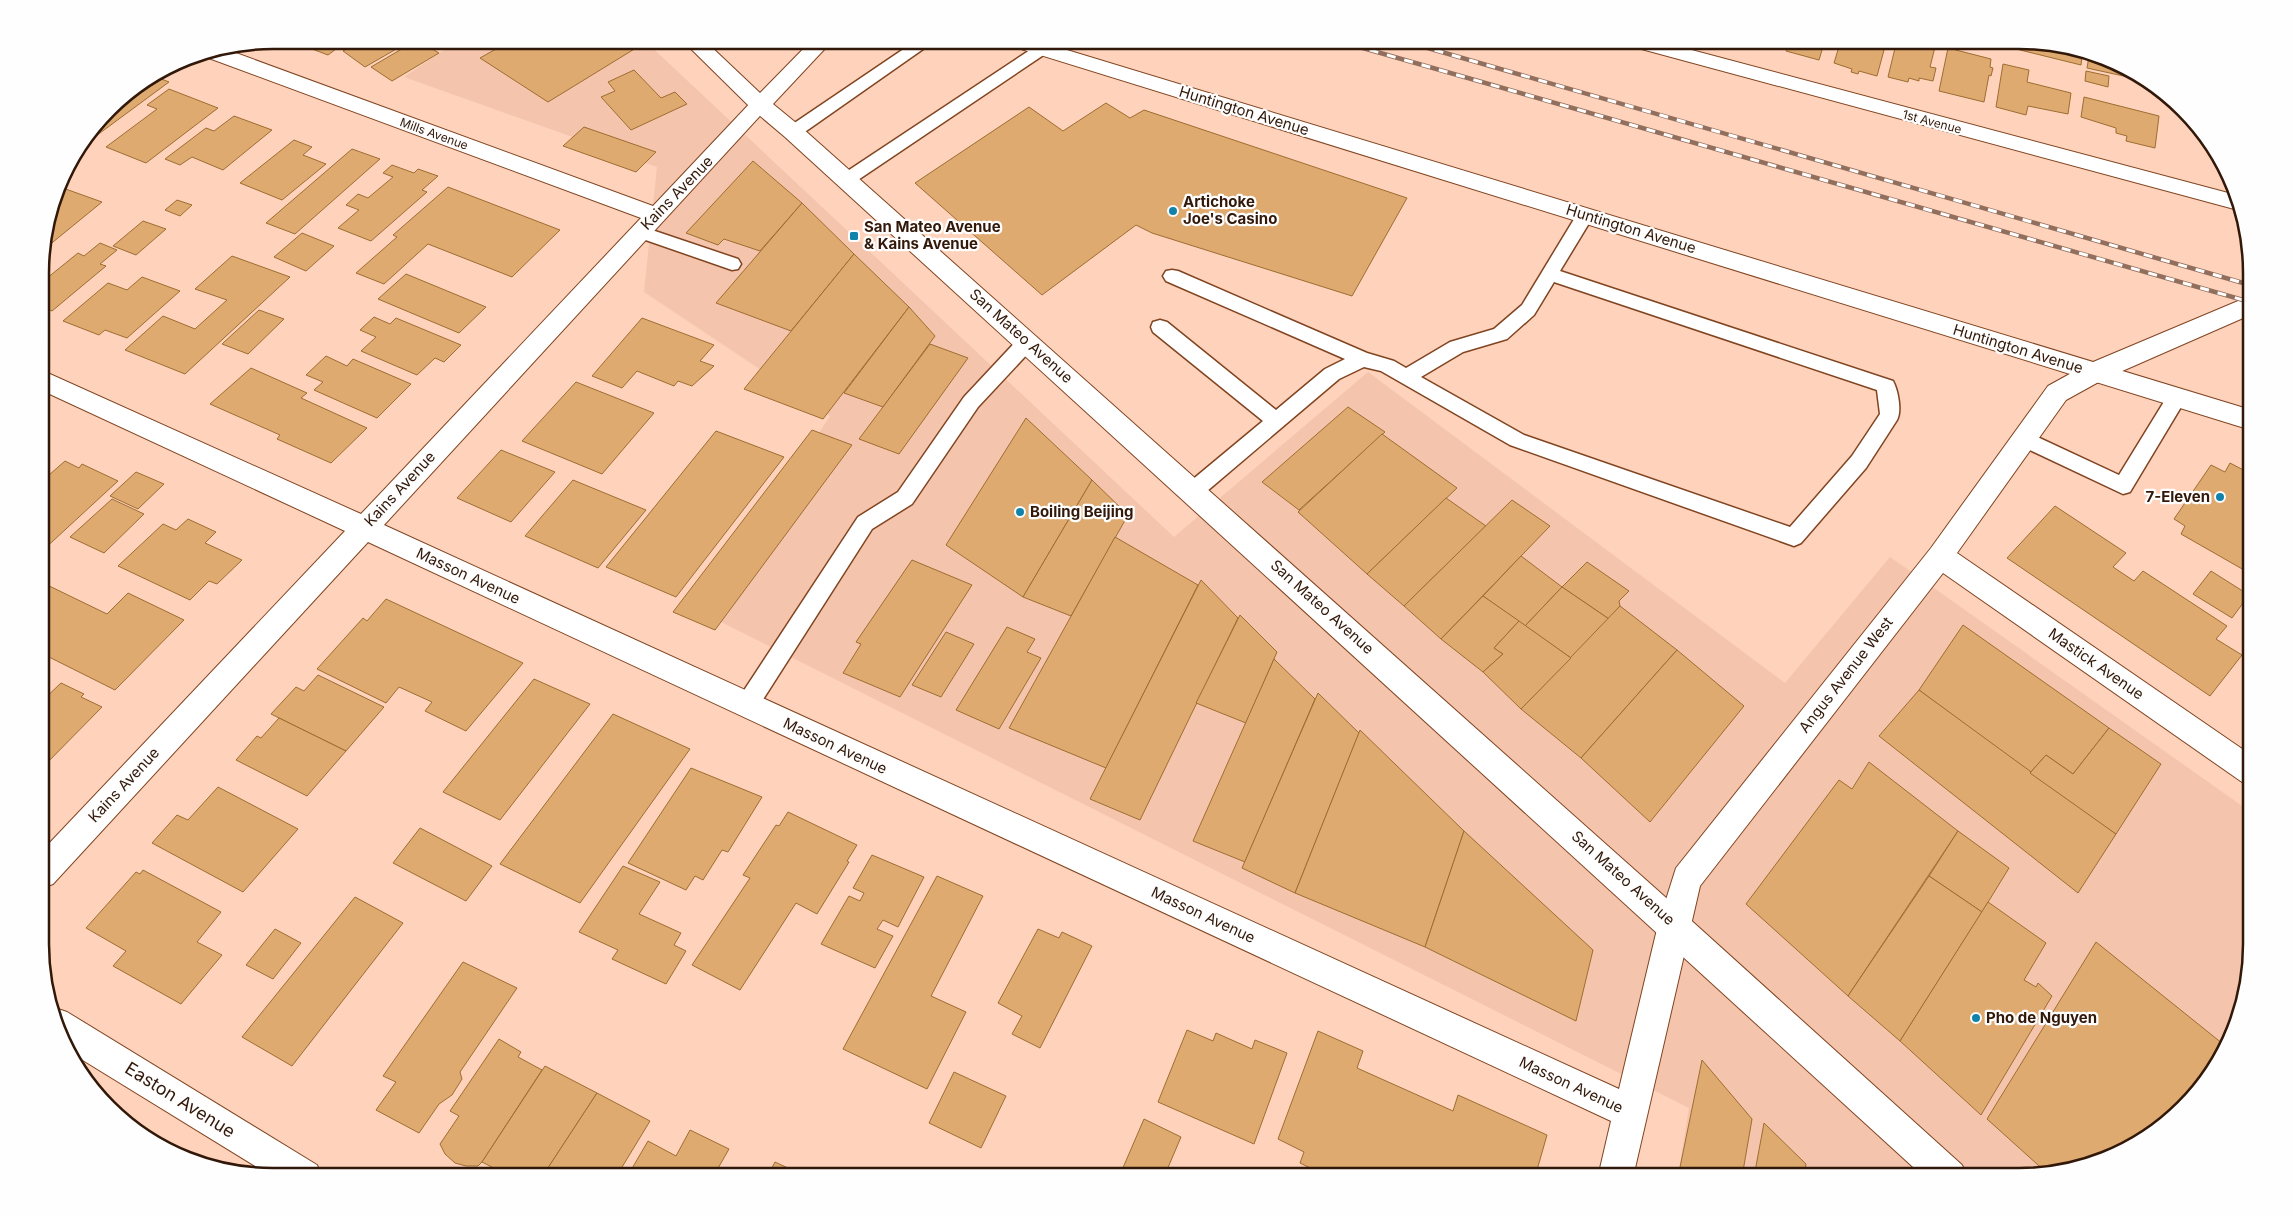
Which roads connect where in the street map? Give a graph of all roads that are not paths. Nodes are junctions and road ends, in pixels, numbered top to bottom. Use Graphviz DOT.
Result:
graph roads {
  1 [pos="701,49"];
  2 [pos="814,49"];
  3 [pos="915,49"];
  4 [pos="1042,49"];
  5 [pos="1663,49"];
  6 [pos="220,55"];
  7 [pos="760,105"];
  8 [pos="793,132"];
  9 [pos="846,180"];
  10 [pos="2231,202"];
  11 [pos="1585,215"];
  12 [pos="648,224"];
  13 [pos="732,264"];
  14 [pos="1549,274"];
  15 [pos="1172,276"];
  16 [pos="2243,308"];
  17 [pos="1160,327"];
  18 [pos="1027,342"];
  19 [pos="1362,359"];
  20 [pos="2095,372"];
  21 [pos="1405,377"];
  22 [pos="49,383"];
  23 [pos="2177,397"];
  24 [pos="2243,418"];
  25 [pos="1276,421"];
  26 [pos="2024,439"];
  27 [pos="1193,491"];
  28 [pos="364,528"];
  29 [pos="1940,556"];
  30 [pos="748,705"];
  31 [pos="2243,766"];
  32 [pos="49,866"];
  33 [pos="1674,925"];
  34 [pos="66,1031"];
  35 [pos="1630,1112"];
  36 [pos="290,1168"];
  37 [pos="1617,1168"];
  38 [pos="1941,1168"];
  1 -- 7 [label="street, San Mateo Avenue"];
  2 -- 7 [label="street"];
  3 -- 8 [label="lane"];
  4 -- 9 [label="lane"];
  4 -- 11 [label="street, Huntington Avenue"];
  5 -- 10 [label="street, 1st Avenue"];
  6 -- 12 [label="street, Mills Avenue"];
  7 -- 8 [label="street, San Mateo Avenue"];
  7 -- 12 [label="street, Kains Avenue"];
  8 -- 9 [label="street, San Mateo Avenue"];
  9 -- 18 [label="street, San Mateo Avenue"];
  11 -- 14 [label="lane"];
  11 -- 20 [label="street, Huntington Avenue"];
  12 -- 13 [label="lane"];
  12 -- 28 [label="street, Kains Avenue"];
  14 -- 21 [label="lane"];
  14 -- 21 [label="lane"];
  15 -- 19 [label="lane"];
  16 -- 20 [label="street, Angus Avenue West"];
  17 -- 25 [label="lane"];
  18 -- 27 [label="street, San Mateo Avenue"];
  18 -- 30 [label="lane"];
  19 -- 21 [label="lane"];
  19 -- 25 [label="lane"];
  20 -- 23 [label="street, Huntington Avenue"];
  20 -- 26 [label="street, Angus Avenue West"];
  22 -- 28 [label="street, Masson Avenue"];
  23 -- 24 [label="street, Huntington Avenue"];
  23 -- 26 [label="lane"];
  25 -- 27 [label="lane"];
  26 -- 29 [label="street, Angus Avenue West"];
  27 -- 33 [label="street, San Mateo Avenue"];
  28 -- 30 [label="street, Masson Avenue"];
  28 -- 32 [label="street, Kains Avenue"];
  29 -- 31 [label="street, Mastick Avenue"];
  29 -- 33 [label="street, Angus Avenue West"];
  30 -- 35 [label="street, Masson Avenue"];
  33 -- 35 [label="street, Angus Avenue West"];
  33 -- 38 [label="street, San Mateo Avenue"];
  34 -- 36 [label="street, Easton Avenue"];
  35 -- 37 [label="street, Angus Avenue West"];
}
